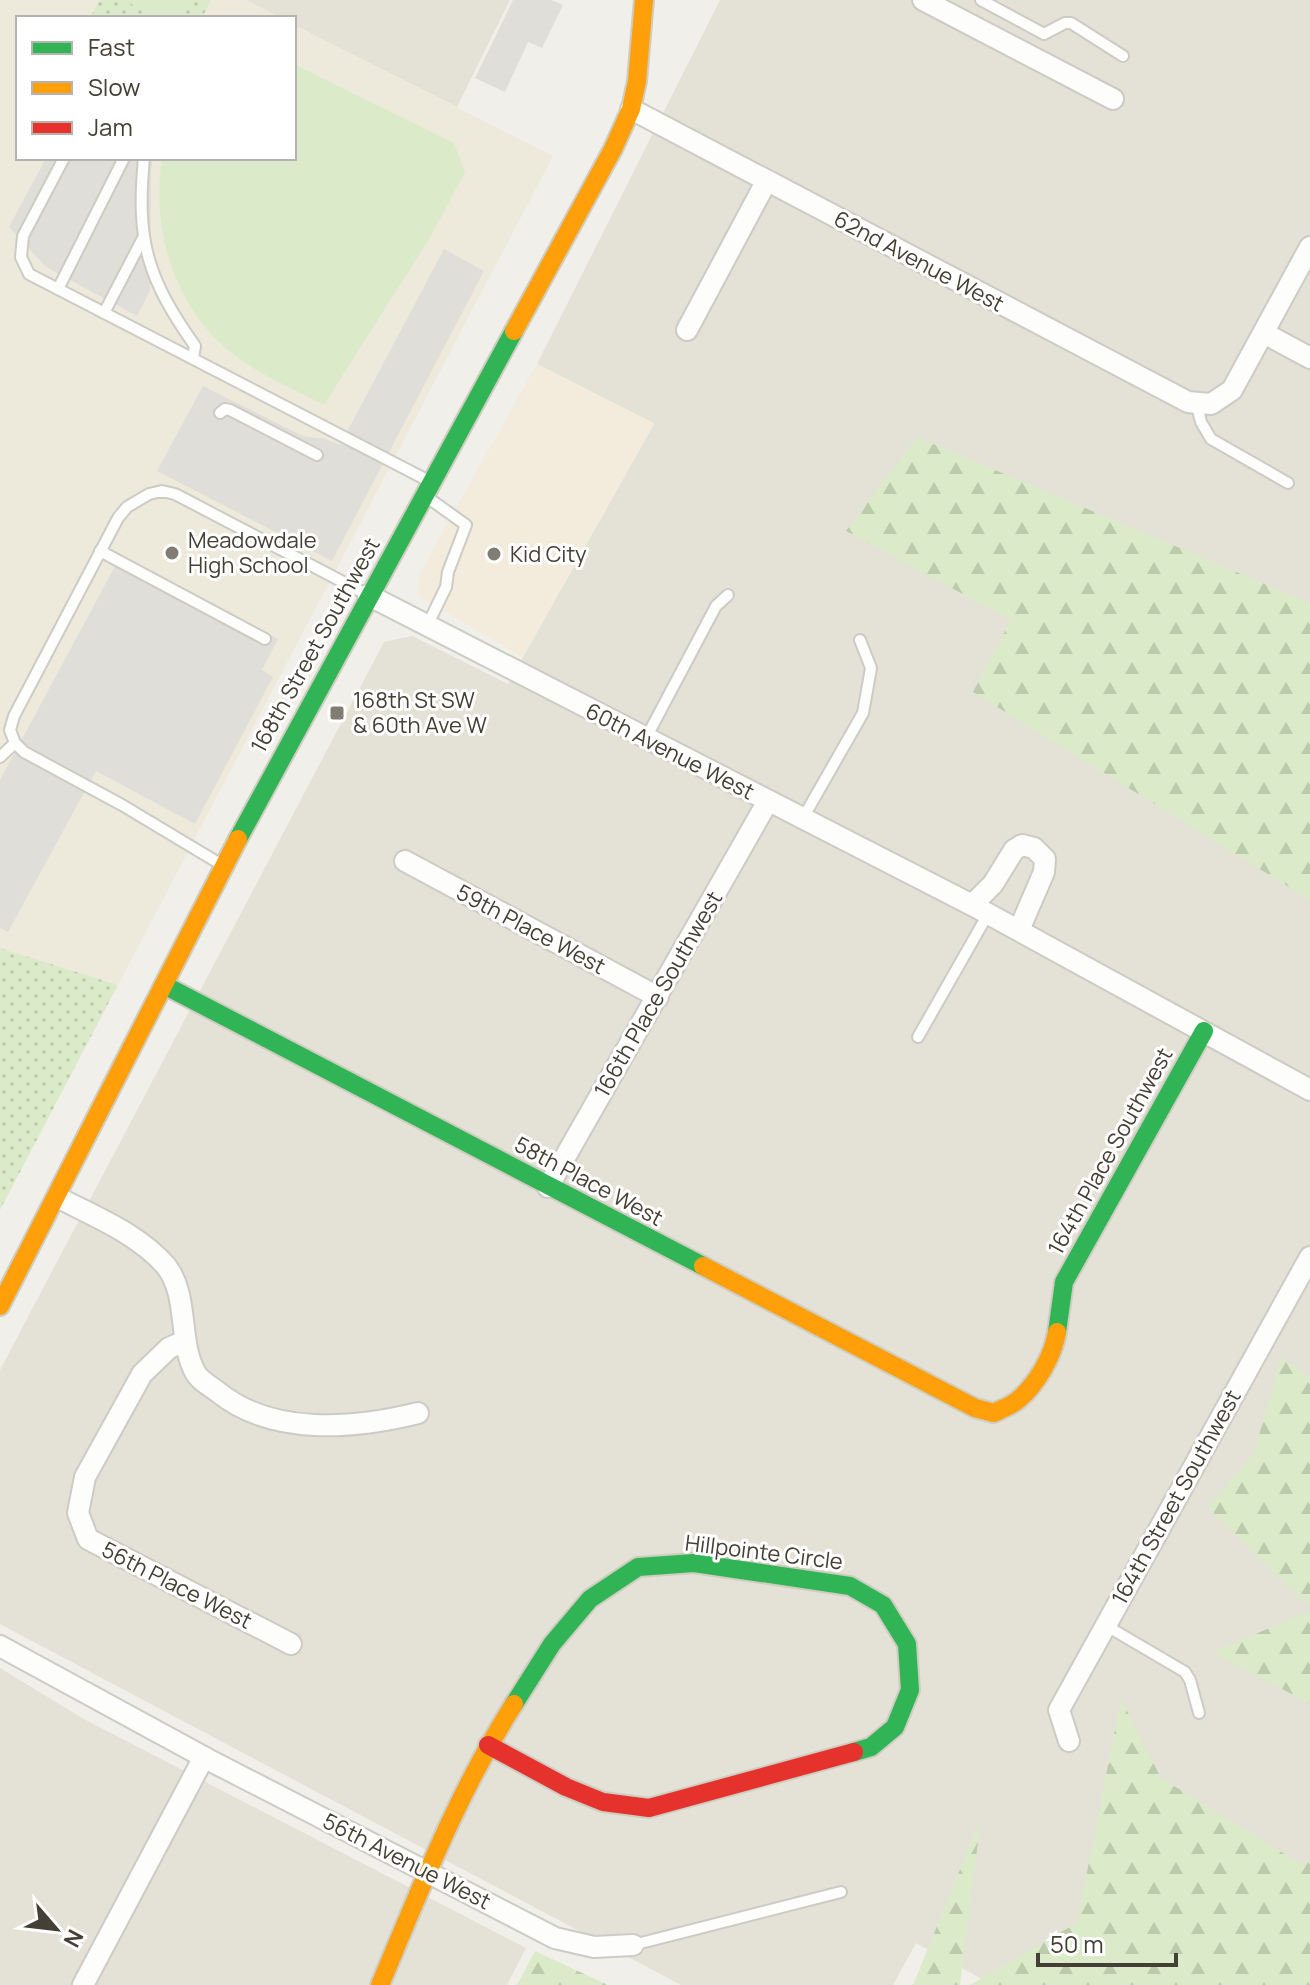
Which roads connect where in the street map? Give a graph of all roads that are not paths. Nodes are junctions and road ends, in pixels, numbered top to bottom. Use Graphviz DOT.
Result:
graph roads {
  1 [pos="644,0"];
  2 [pos="923,0"];
  3 [pos="981,0"];
  4 [pos="1123,56"];
  5 [pos="1113,99"];
  6 [pos="631,109"];
  7 [pos="63,160"];
  8 [pos="123,160"];
  9 [pos="144,160"];
  10 [pos="766,182"];
  11 [pos="143,238"];
  12 [pos="1310,247"];
  13 [pos="58,289"];
  14 [pos="104,313"];
  15 [pos="687,330"];
  16 [pos="1264,333"];
  17 [pos="193,358"];
  18 [pos="1310,358"];
  19 [pos="1203,403"];
  20 [pos="220,413"];
  21 [pos="317,455"];
  22 [pos="1288,483"];
  23 [pos="428,488"];
  24 [pos="100,551"];
  25 [pos="368,595"];
  26 [pos="728,595"];
  27 [pos="427,626"];
  28 [pos="265,639"];
  29 [pos="860,640"];
  30 [pos="646,738"];
  31 [pos="15,743"];
  32 [pos="0,757"];
  33 [pos="768,801"];
  34 [pos="803,818"];
  35 [pos="405,861"];
  36 [pos="224,865"];
  37 [pos="980,909"];
  38 [pos="1019,930"];
  39 [pos="164,985"];
  40 [pos="658,997"];
  41 [pos="1204,1031"];
  42 [pos="918,1037"];
  43 [pos="1310,1090"];
  44 [pos="548,1187"];
  45 [pos="57,1197"];
  46 [pos="1310,1257"];
  47 [pos="0,1306"];
  48 [pos="185,1341"];
  49 [pos="418,1413"];
  50 [pos="994,1413"];
  51 [pos="1105,1625"];
  52 [pos="291,1644"];
  53 [pos="0,1646"];
  54 [pos="1199,1713"];
  55 [pos="1069,1741"];
  56 [pos="488,1745"];
  57 [pos="204,1757"];
  58 [pos="428,1871"];
  59 [pos="841,1892"];
  60 [pos="633,1945"];
  61 [pos="83,1985"];
  62 [pos="380,1985"];
  1 -- 6 [label="street, 168th Street Southwest"];
  2 -- 5 [label="street"];
  3 -- 4 [label="lane"];
  6 -- 10 [label="street, 62nd Avenue West"];
  6 -- 23 [label="street, 168th Street Southwest"];
  7 -- 13 [label="lane"];
  8 -- 13 [label="lane"];
  9 -- 11 [label="lane"];
  10 -- 15 [label="street"];
  10 -- 19 [label="street, 62nd Avenue West"];
  11 -- 14 [label="lane"];
  11 -- 17 [label="lane"];
  12 -- 16 [label="street"];
  13 -- 14 [label="lane"];
  14 -- 17 [label="lane"];
  16 -- 18 [label="street"];
  16 -- 19 [label="street"];
  17 -- 23 [label="lane"];
  19 -- 22 [label="lane"];
  20 -- 21 [label="lane"];
  23 -- 25 [label="street, 168th Street Southwest"];
  23 -- 27 [label="lane"];
  24 -- 25 [label="lane"];
  24 -- 28 [label="lane"];
  24 -- 31 [label="lane"];
  25 -- 27 [label="street, 60th Avenue West"];
  25 -- 36 [label="street, 168th Street Southwest"];
  26 -- 30 [label="lane"];
  27 -- 30 [label="street, 60th Avenue West"];
  29 -- 34 [label="lane"];
  30 -- 33 [label="street, 60th Avenue West"];
  31 -- 32 [label="lane"];
  31 -- 36 [label="lane"];
  33 -- 34 [label="street, 60th Avenue West"];
  33 -- 40 [label="street, 166th Place Southwest"];
  34 -- 37 [label="street, 60th Avenue West"];
  35 -- 40 [label="street, 59th Place West"];
  36 -- 39 [label="street, 168th Street Southwest"];
  37 -- 38 [label="street, 60th Avenue West"];
  37 -- 38 [label="street"];
  37 -- 42 [label="lane"];
  38 -- 41 [label="street, 60th Avenue West"];
  39 -- 44 [label="street, 58th Place West"];
  39 -- 45 [label="street, 168th Street Southwest"];
  40 -- 44 [label="street, 166th Place Southwest"];
  41 -- 43 [label="street, 60th Avenue West"];
  41 -- 50 [label="street, 164th Place Southwest"];
  44 -- 50 [label="street, 58th Place West"];
  45 -- 47 [label="street, 168th Street Southwest"];
  45 -- 48 [label="street"];
  46 -- 51 [label="street, 164th Street Southwest"];
  48 -- 49 [label="street"];
  48 -- 52 [label="street, 56th Place West"];
  51 -- 54 [label="lane"];
  51 -- 55 [label="street, 164th Street Southwest"];
  53 -- 57 [label="street, 56th Avenue West"];
  56 -- 56 [label="street, Hillpointe Circle"];
  56 -- 58 [label="street, Hillpointe Circle"];
  57 -- 58 [label="street, 56th Avenue West"];
  57 -- 61 [label="street"];
  58 -- 60 [label="street, 56th Avenue West"];
  58 -- 62 [label="street, Hillpointe Circle"];
  59 -- 60 [label="lane, 56th Avenue West"];
}
